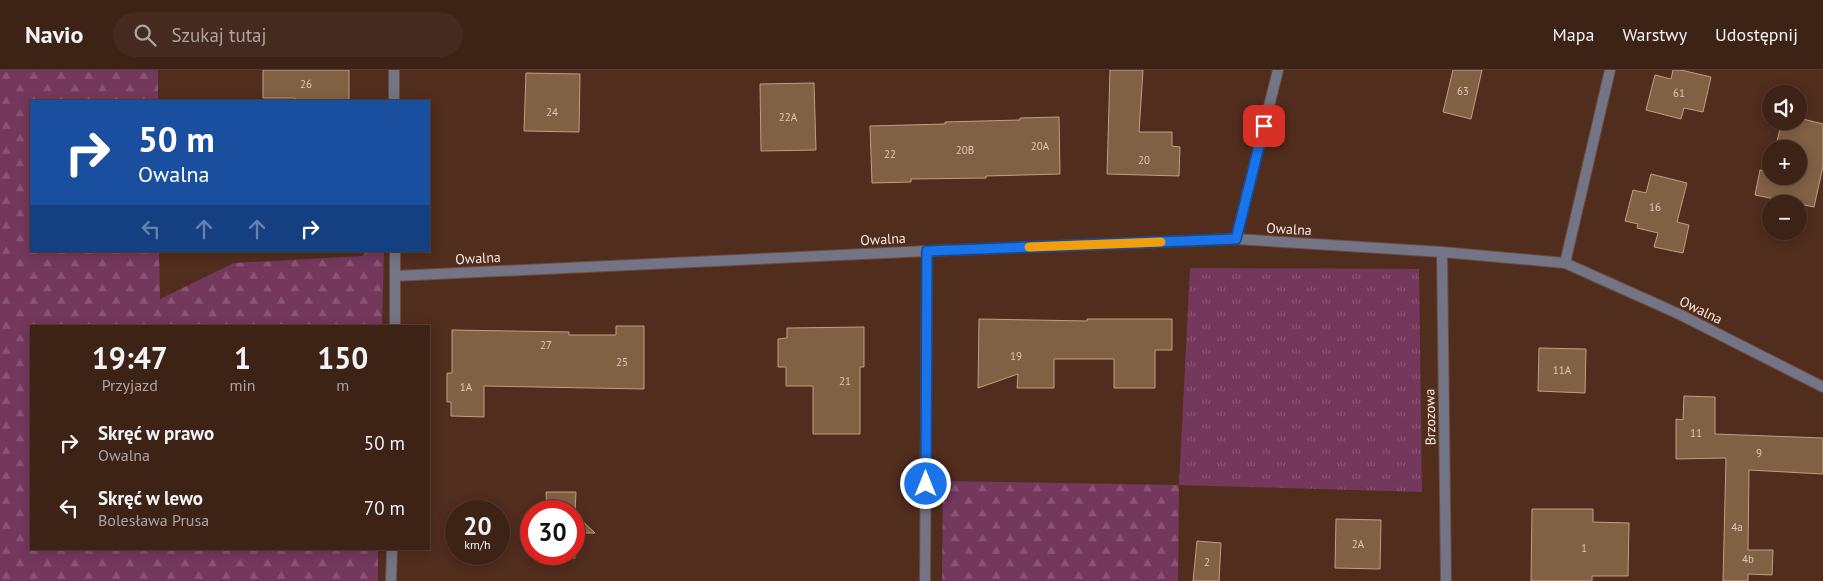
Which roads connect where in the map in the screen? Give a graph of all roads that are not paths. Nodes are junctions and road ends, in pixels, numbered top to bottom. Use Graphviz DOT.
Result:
graph roads {
  1 [pos="394,70"];
  2 [pos="1278,70"];
  3 [pos="1610,70"];
  4 [pos="394,100"];
  5 [pos="1236,239"];
  6 [pos="927,251"];
  7 [pos="395,252"];
  8 [pos="1442,252"];
  9 [pos="1565,263"];
  10 [pos="395,276"];
  11 [pos="395,325"];
  12 [pos="1823,387"];
  13 [pos="392,550"];
  14 [pos="391,581"];
  15 [pos="925,581"];
  16 [pos="1446,581"];
  1 -- 4 [label="street"];
  2 -- 5 [label="street"];
  3 -- 9 [label="street"];
  5 -- 6 [label="street, Owalna"];
  5 -- 8 [label="street, Owalna"];
  6 -- 10 [label="street, Owalna"];
  6 -- 15 [label="street"];
  7 -- 10 [label="street"];
  8 -- 9 [label="street, Owalna"];
  8 -- 16 [label="street, Brzozowa"];
  9 -- 12 [label="street, Owalna"];
  10 -- 11 [label="street"];
  13 -- 14 [label="street"];
}
